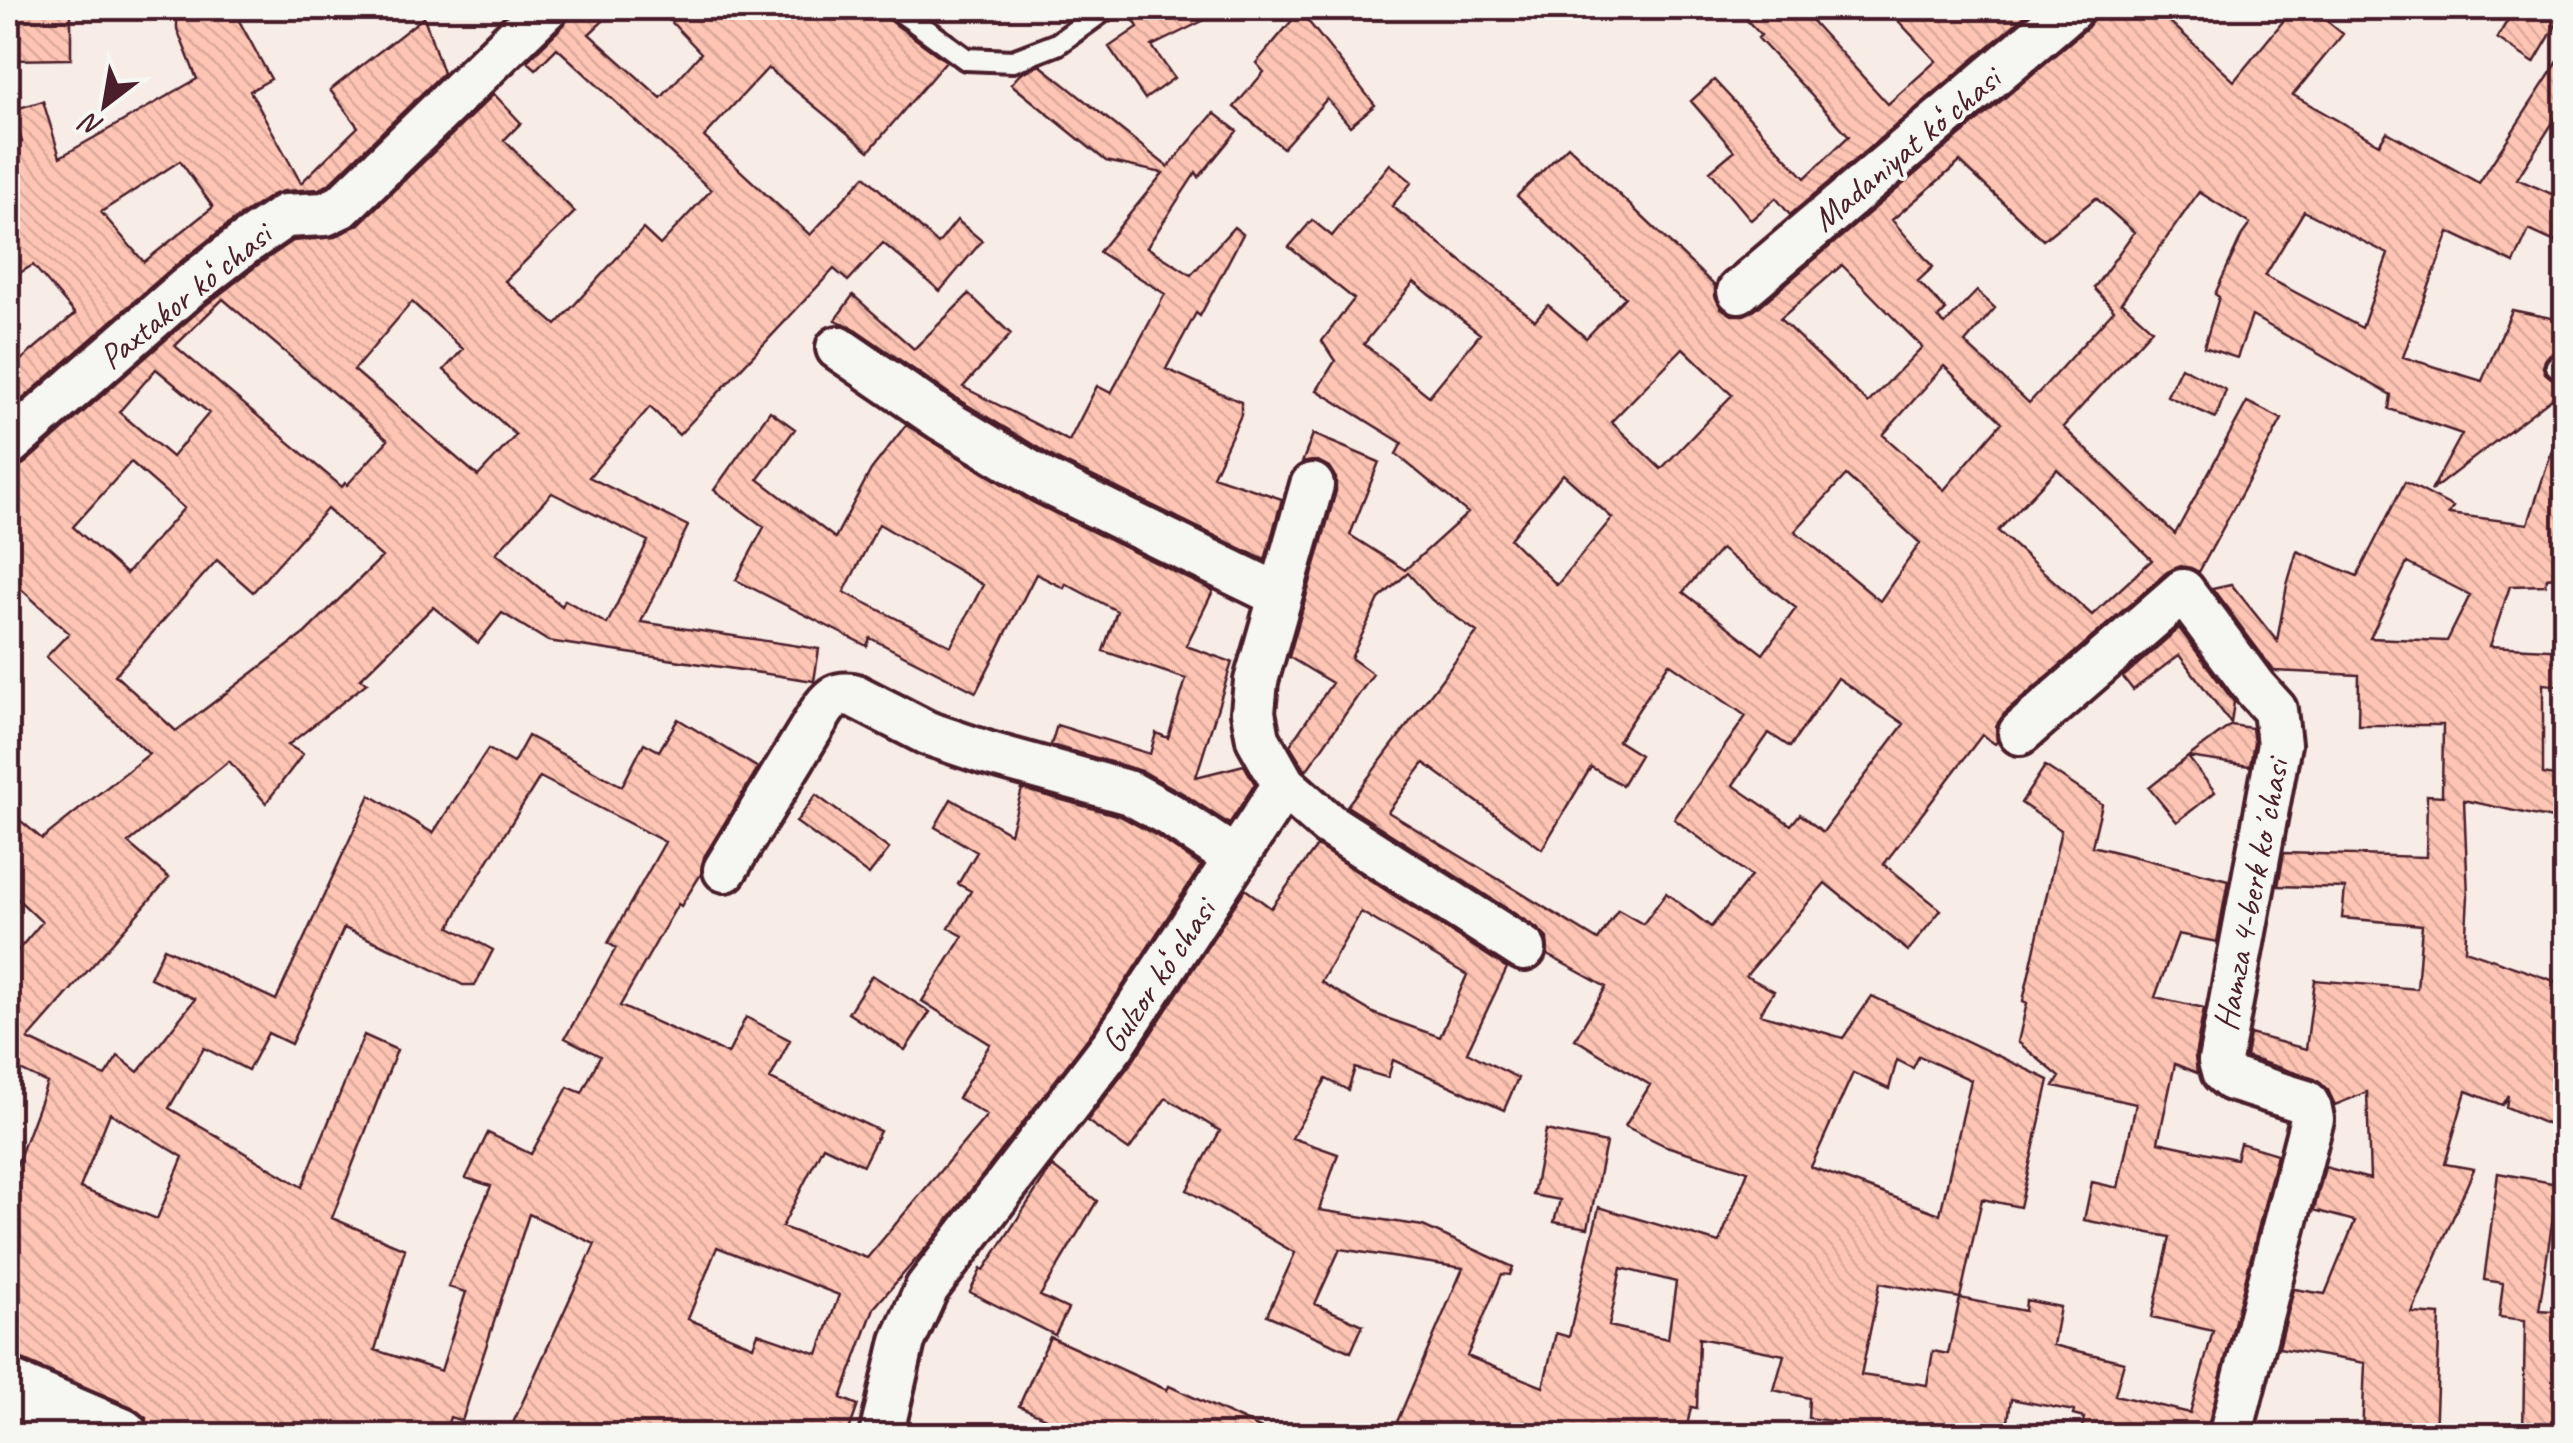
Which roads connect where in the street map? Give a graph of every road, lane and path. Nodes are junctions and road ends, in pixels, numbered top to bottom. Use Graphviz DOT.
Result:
graph roads {
  1 [pos="546,8"];
  2 [pos="896,8"];
  3 [pos="1107,8"];
  4 [pos="2072,8"];
  5 [pos="1739,291"];
  6 [pos="838,348"];
  7 [pos="8,445"];
  8 [pos="1312,485"];
  9 [pos="1279,594"];
  10 [pos="2020,733"];
  11 [pos="1284,785"];
  12 [pos="1236,859"];
  13 [pos="725,870"];
  14 [pos="1524,949"];
  15 [pos="8,1388"];
  16 [pos="120,1436"];
  17 [pos="880,1436"];
  18 [pos="2230,1436"];
  1 -- 7 [label="street, Paxtakor koʻchasi"];
  2 -- 3 [label="lane"];
  4 -- 5 [label="street, Madaniyat koʻchasi"];
  6 -- 9 [label="street"];
  8 -- 9 [label="street"];
  9 -- 11 [label="street"];
  10 -- 18 [label="street, Hamza 4-berk koʼchasi"];
  11 -- 12 [label="street, Gulzor koʻchasi"];
  11 -- 14 [label="street"];
  12 -- 13 [label="street"];
  12 -- 17 [label="street, Gulzor koʻchasi"];
  15 -- 16 [label="street"];
}
